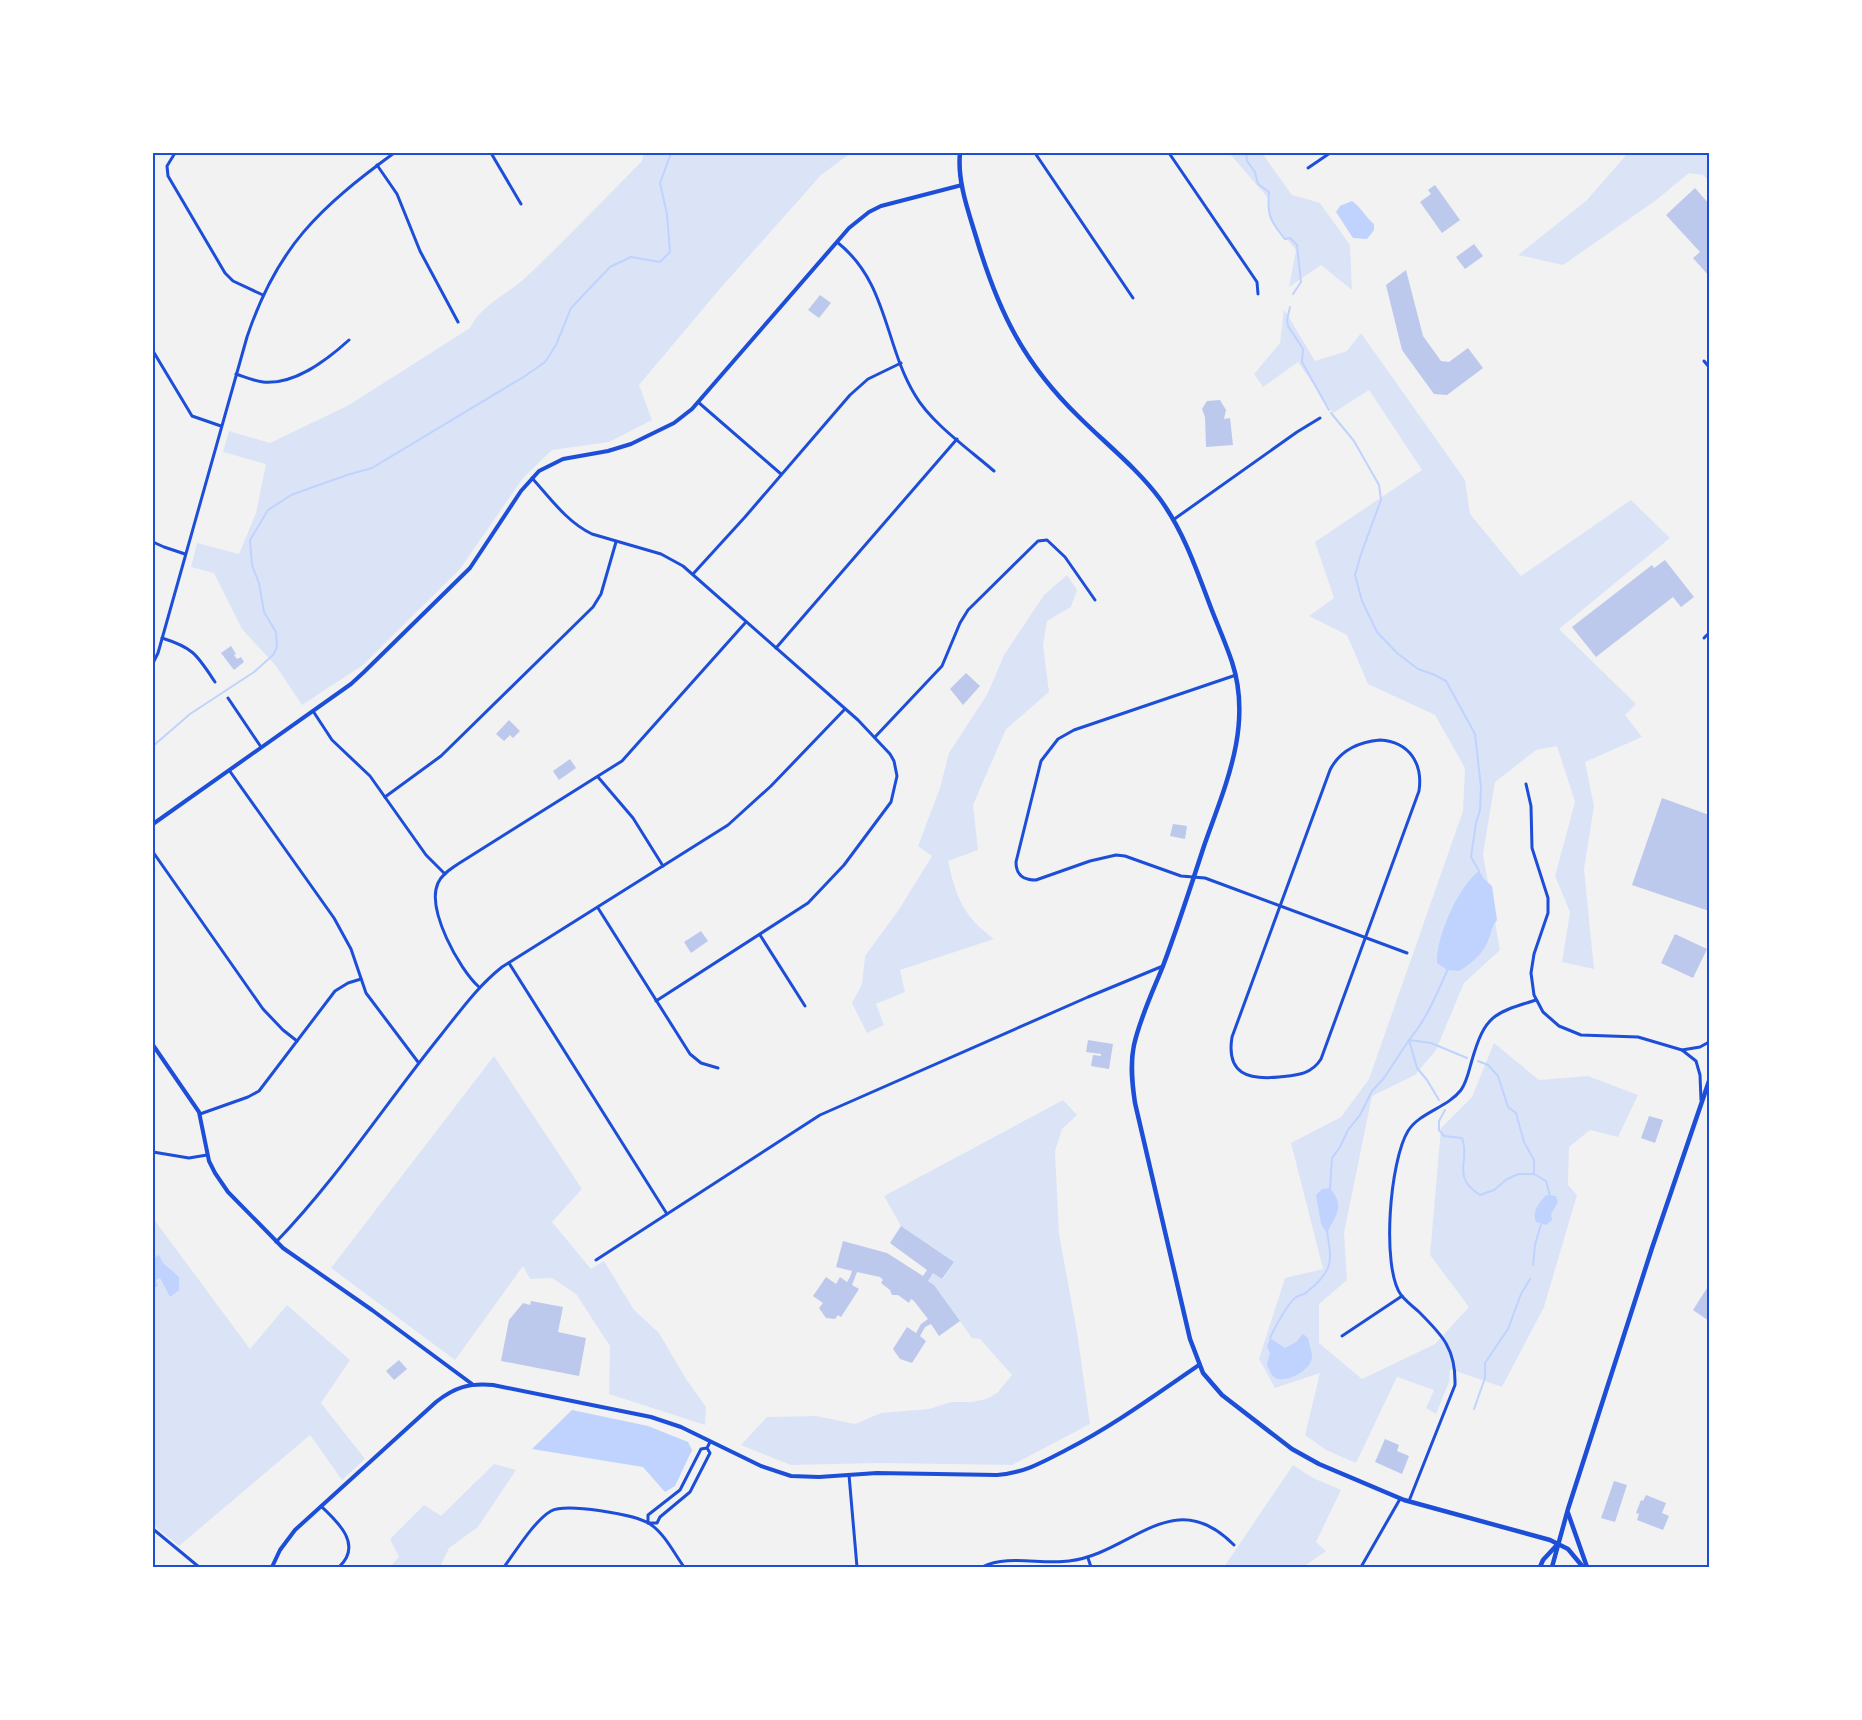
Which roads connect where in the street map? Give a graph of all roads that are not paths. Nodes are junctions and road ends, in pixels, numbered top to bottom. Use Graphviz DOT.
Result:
graph roads {
  1 [pos="176,153"];
  2 [pos="394,153"];
  3 [pos="491,153"];
  4 [pos="960,153"];
  5 [pos="1035,153"];
  6 [pos="1169,153"];
  7 [pos="1330,153"];
  8 [pos="377,165"];
  9 [pos="1308,168"];
  10 [pos="963,184"];
  11 [pos="520,204"];
  12 [pos="837,242"];
  13 [pos="1258,294"];
  14 [pos="263,295"];
  15 [pos="1133,298"];
  16 [pos="458,322"];
  17 [pos="350,340"];
  18 [pos="153,351"];
  19 [pos="1704,361"];
  20 [pos="901,363"];
  21 [pos="1709,367"];
  22 [pos="236,374"];
  23 [pos="698,402"];
  24 [pos="1320,418"];
  25 [pos="221,426"];
  26 [pos="957,439"];
  27 [pos="994,471"];
  28 [pos="781,474"];
  29 [pos="532,478"];
  30 [pos="1173,520"];
  31 [pos="153,542"];
  32 [pos="616,542"];
  33 [pos="185,554"];
  34 [pos="693,574"];
  35 [pos="1095,600"];
  36 [pos="746,622"];
  37 [pos="1709,633"];
  38 [pos="162,638"];
  39 [pos="1704,638"];
  40 [pos="776,648"];
  41 [pos="153,663"];
  42 [pos="1236,675"];
  43 [pos="216,682"];
  44 [pos="228,699"];
  45 [pos="845,709"];
  46 [pos="312,711"];
  47 [pos="875,737"];
  48 [pos="261,747"];
  49 [pos="229,770"];
  50 [pos="598,777"];
  51 [pos="1526,784"];
  52 [pos="385,797"];
  53 [pos="153,824"];
  54 [pos="153,852"];
  55 [pos="663,866"];
  56 [pos="445,874"];
  57 [pos="1194,877"];
  58 [pos="1280,906"];
  59 [pos="598,908"];
  60 [pos="760,935"];
  61 [pos="1366,938"];
  62 [pos="1407,953"];
  63 [pos="509,963"];
  64 [pos="1163,966"];
  65 [pos="361,978"];
  66 [pos="479,987"];
  67 [pos="1536,1000"];
  68 [pos="656,1001"];
  69 [pos="806,1006"];
  70 [pos="297,1041"];
  71 [pos="1709,1042"];
  72 [pos="153,1045"];
  73 [pos="1682,1050"];
  74 [pos="418,1062"];
  75 [pos="718,1068"];
  76 [pos="1709,1081"];
  77 [pos="1701,1103"];
  78 [pos="200,1114"];
  79 [pos="153,1152"];
  80 [pos="207,1155"];
  81 [pos="667,1214"];
  82 [pos="276,1242"];
  83 [pos="596,1260"];
  84 [pos="1402,1296"];
  85 [pos="1342,1336"];
  86 [pos="1198,1365"];
  87 [pos="472,1384"];
  88 [pos="710,1442"];
  89 [pos="707,1448"];
  90 [pos="849,1475"];
  91 [pos="1400,1499"];
  92 [pos="1409,1502"];
  93 [pos="321,1506"];
  94 [pos="1567,1512"];
  95 [pos="648,1523"];
  96 [pos="153,1529"];
  97 [pos="1558,1544"];
  98 [pos="1234,1545"];
  99 [pos="1088,1558"];
  100 [pos="199,1567"];
  101 [pos="272,1567"];
  102 [pos="339,1567"];
  103 [pos="504,1567"];
  104 [pos="684,1567"];
  105 [pos="851,1567"];
  106 [pos="857,1567"];
  107 [pos="982,1567"];
  108 [pos="1091,1567"];
  109 [pos="1361,1567"];
  110 [pos="1540,1567"];
  111 [pos="1552,1567"];
  112 [pos="1585,1567"];
  1 -- 14 [label="street"];
  2 -- 8 [label="street"];
  3 -- 11 [label="street"];
  4 -- 10 [label="main road"];
  5 -- 15 [label="street"];
  6 -- 13 [label="street"];
  7 -- 9 [label="street"];
  8 -- 14 [label="street"];
  8 -- 16 [label="street"];
  10 -- 12 [label="street"];
  10 -- 30 [label="main road"];
  12 -- 20 [label="street"];
  12 -- 23 [label="street"];
  14 -- 22 [label="street"];
  17 -- 22 [label="street"];
  18 -- 25 [label="street"];
  19 -- 21 [label="street"];
  20 -- 26 [label="street"];
  20 -- 28 [label="street"];
  22 -- 25 [label="street"];
  23 -- 28 [label="street"];
  23 -- 29 [label="street"];
  24 -- 30 [label="street"];
  25 -- 33 [label="street"];
  26 -- 27 [label="street"];
  26 -- 40 [label="street"];
  28 -- 34 [label="street"];
  29 -- 32 [label="street"];
  29 -- 46 [label="street"];
  30 -- 42 [label="main road"];
  31 -- 33 [label="street"];
  32 -- 34 [label="street"];
  32 -- 52 [label="street"];
  33 -- 38 [label="street"];
  34 -- 36 [label="street"];
  35 -- 47 [label="street"];
  36 -- 40 [label="street"];
  36 -- 50 [label="street"];
  37 -- 39 [label="street"];
  38 -- 41 [label="street"];
  38 -- 43 [label="street"];
  40 -- 45 [label="street"];
  42 -- 57 [label="main road"];
  42 -- 57 [label="street"];
  44 -- 48 [label="street"];
  45 -- 47 [label="street"];
  45 -- 55 [label="street"];
  46 -- 48 [label="street"];
  46 -- 52 [label="street"];
  47 -- 60 [label="street"];
  48 -- 49 [label="street"];
  49 -- 53 [label="street"];
  49 -- 65 [label="street"];
  50 -- 55 [label="street"];
  50 -- 56 [label="street"];
  51 -- 67 [label="street"];
  52 -- 56 [label="street"];
  54 -- 70 [label="street"];
  55 -- 59 [label="street"];
  56 -- 66 [label="street"];
  57 -- 58 [label="street"];
  57 -- 64 [label="main road"];
  58 -- 61 [label="street"];
  58 -- 61 [label="street"];
  58 -- 61 [label="street"];
  59 -- 63 [label="street"];
  59 -- 68 [label="street"];
  60 -- 68 [label="street"];
  60 -- 69 [label="street"];
  61 -- 62 [label="street"];
  63 -- 66 [label="street"];
  63 -- 81 [label="street"];
  64 -- 81 [label="street"];
  64 -- 86 [label="main road"];
  65 -- 70 [label="street"];
  65 -- 74 [label="street"];
  66 -- 74 [label="street"];
  67 -- 73 [label="street"];
  67 -- 84 [label="street"];
  68 -- 75 [label="street"];
  70 -- 78 [label="street"];
  71 -- 73 [label="street"];
  72 -- 78 [label="street"];
  73 -- 77 [label="street"];
  74 -- 82 [label="street"];
  76 -- 77 [label="main road"];
  77 -- 94 [label="main road"];
  78 -- 80 [label="street"];
  79 -- 80 [label="street"];
  80 -- 82 [label="street"];
  81 -- 83 [label="street"];
  82 -- 87 [label="street"];
  84 -- 85 [label="street"];
  84 -- 92 [label="street"];
  86 -- 90 [label="street"];
  86 -- 91 [label="main road"];
  87 -- 88 [label="street"];
  87 -- 93 [label="street"];
  88 -- 89 [label="street"];
  88 -- 90 [label="street"];
  89 -- 95 [label="street"];
  89 -- 95 [label="street"];
  90 -- 106 [label="street"];
  91 -- 92 [label="main road"];
  91 -- 109 [label="street"];
  92 -- 97 [label="main road"];
  93 -- 101 [label="street"];
  93 -- 102 [label="street"];
  94 -- 97 [label="main road"];
  94 -- 112 [label="main road"];
  95 -- 103 [label="street"];
  95 -- 104 [label="street"];
  96 -- 100 [label="street"];
  97 -- 110 [label="main road"];
  97 -- 111 [label="main road"];
  97 -- 112 [label="main road"];
  98 -- 99 [label="street"];
  99 -- 107 [label="street"];
  99 -- 108 [label="street"];
  105 -- 106 [label="street"];
}
